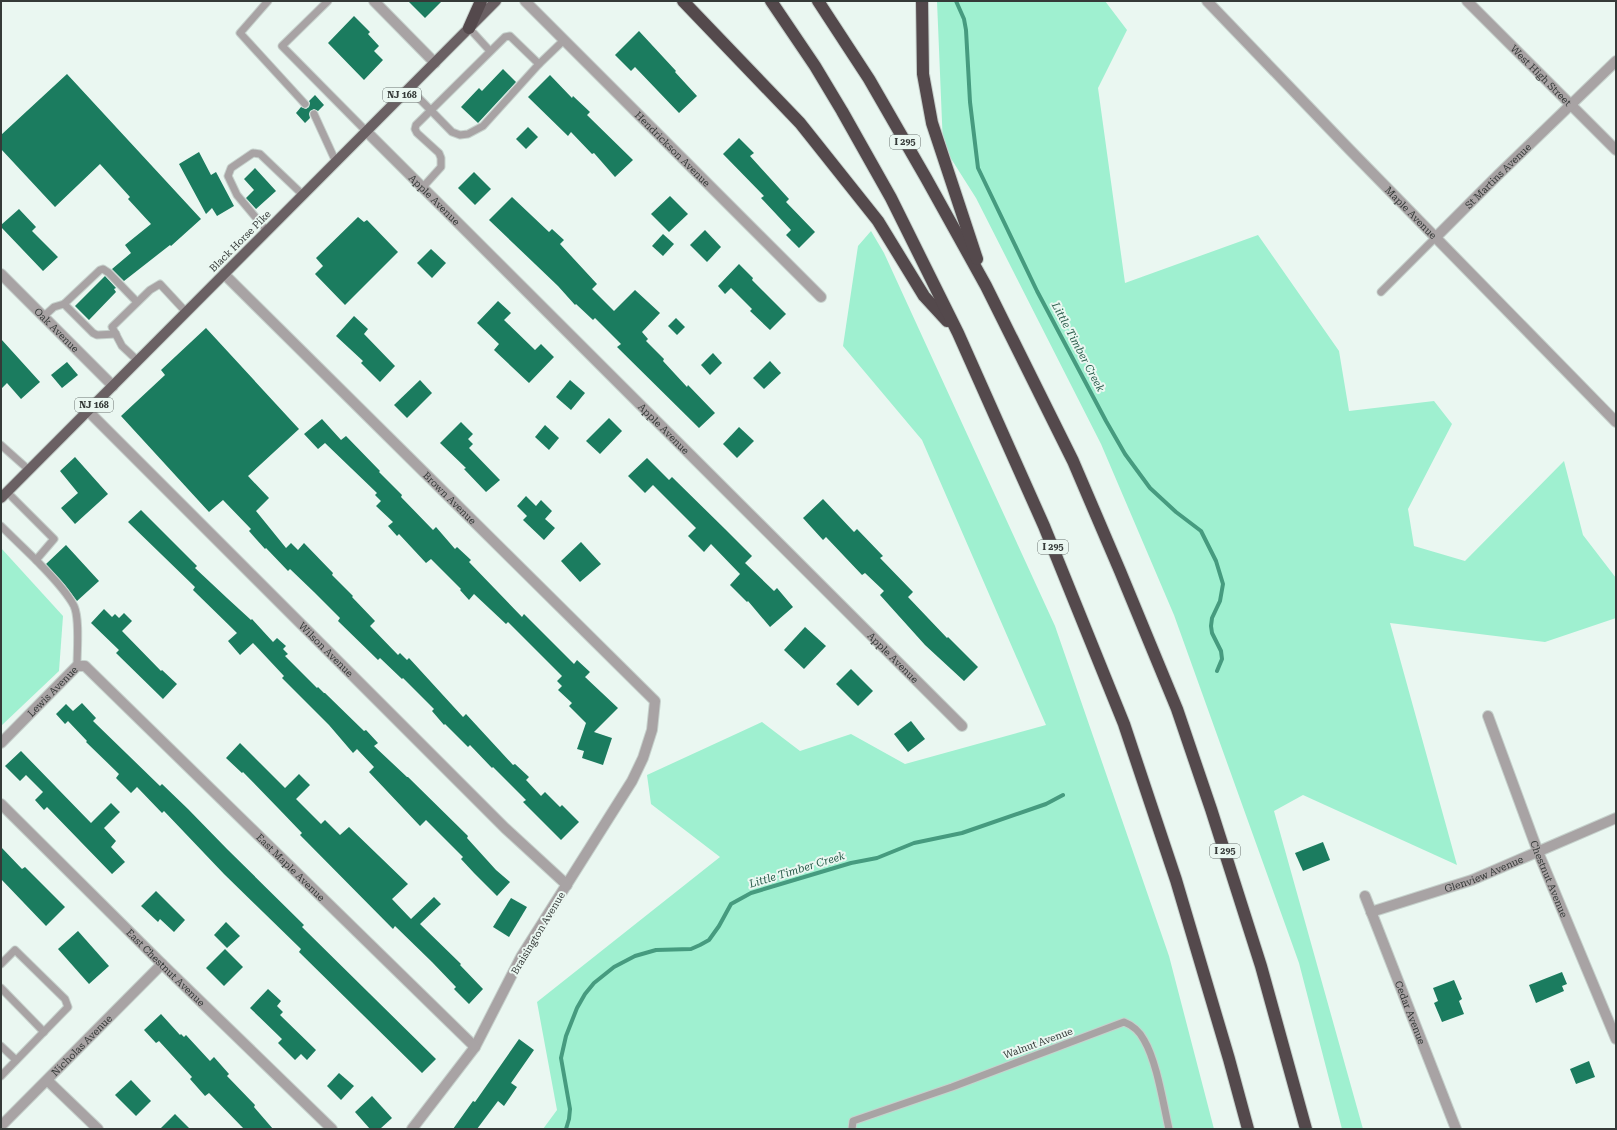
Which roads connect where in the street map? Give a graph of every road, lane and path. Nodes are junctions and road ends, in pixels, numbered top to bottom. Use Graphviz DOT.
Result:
graph roads {
  1 [pos="268,1"];
  2 [pos="328,1"];
  3 [pos="374,1"];
  4 [pos="481,1"];
  5 [pos="496,1"];
  6 [pos="525,1"];
  7 [pos="683,1"];
  8 [pos="771,1"];
  9 [pos="818,1"];
  10 [pos="922,1"];
  11 [pos="1208,1"];
  12 [pos="1467,1"];
  13 [pos="469,28"];
  14 [pos="564,40"];
  15 [pos="490,51"];
  16 [pos="1616,61"];
  17 [pos="435,63"];
  18 [pos="539,64"];
  19 [pos="409,88"];
  20 [pos="305,104"];
  21 [pos="1572,105"];
  22 [pos="430,110"];
  23 [pos="314,114"];
  24 [pos="366,131"];
  25 [pos="1616,150"];
  26 [pos="336,162"];
  27 [pos="423,186"];
  28 [pos="303,195"];
  29 [pos="267,231"];
  30 [pos="1436,237"];
  31 [pos="1,274"];
  32 [pos="224,274"];
  33 [pos="986,286"];
  34 [pos="1381,292"];
  35 [pos="821,297"];
  36 [pos="137,302"];
  37 [pos="64,304"];
  38 [pos="186,312"];
  39 [pos="43,317"];
  40 [pos="958,333"];
  41 [pos="116,334"];
  42 [pos="138,360"];
  43 [pos="113,386"];
  44 [pos="88,412"];
  45 [pos="1616,422"];
  46 [pos="1,445"];
  47 [pos="29,470"];
  48 [pos="4,495"];
  49 [pos="1,526"];
  50 [pos="36,560"];
  51 [pos="77,666"];
  52 [pos="106,686"];
  53 [pos="1488,716"];
  54 [pos="962,726"];
  55 [pos="652,730"];
  56 [pos="1,742"];
  57 [pos="1,804"];
  58 [pos="1616,818"];
  59 [pos="1538,852"];
  60 [pos="567,886"];
  61 [pos="1365,896"];
  62 [pos="1371,912"];
  63 [pos="1,964"];
  64 [pos="162,964"];
  65 [pos="1,988"];
  66 [pos="44,1032"];
  67 [pos="1616,1039"];
  68 [pos="1,1046"];
  69 [pos="475,1048"];
  70 [pos="16,1060"];
  71 [pos="1,1076"];
  72 [pos="48,1081"];
  73 [pos="1,1126"];
  74 [pos="98,1129"];
  75 [pos="332,1129"];
  76 [pos="412,1129"];
  77 [pos="852,1129"];
  78 [pos="1169,1129"];
  79 [pos="1248,1129"];
  80 [pos="1306,1129"];
  81 [pos="1456,1129"];
  1 -- 20 [label="lane"];
  2 -- 24 [label="lane"];
  3 -- 17 [label="street"];
  4 -- 13 [label="highway"];
  5 -- 13 [label="main road, Black Horse Pike / NJ 168"];
  6 -- 14 [label="street, Hendrickson Avenue"];
  7 -- 40 [label="highway"];
  8 -- 40 [label="highway, I 295"];
  9 -- 33 [label="highway, I 295"];
  10 -- 33 [label="highway"];
  11 -- 30 [label="street, Maple Avenue"];
  12 -- 21 [label="street, West High Street"];
  13 -- 15 [label="lane"];
  13 -- 17 [label="main road, Black Horse Pike / NJ 168"];
  14 -- 18 [label="lane"];
  14 -- 35 [label="street, Hendrickson Avenue"];
  15 -- 18 [label="lane"];
  15 -- 22 [label="lane"];
  16 -- 21 [label="street, St Martins Avenue"];
  17 -- 19 [label="main road, Black Horse Pike / NJ 168"];
  18 -- 22 [label="lane"];
  19 -- 22 [label="lane"];
  19 -- 24 [label="main road, Black Horse Pike / NJ 168"];
  21 -- 25 [label="street, West High Street"];
  21 -- 30 [label="street, St Martins Avenue"];
  22 -- 27 [label="lane"];
  23 -- 26 [label="lane"];
  24 -- 26 [label="main road, Black Horse Pike / NJ 168"];
  24 -- 27 [label="street, Apple Avenue"];
  26 -- 28 [label="main road, Black Horse Pike / NJ 168"];
  27 -- 54 [label="street, Apple Avenue"];
  28 -- 29 [label="main road, Black Horse Pike / NJ 168"];
  28 -- 29 [label="lane"];
  29 -- 32 [label="main road, Black Horse Pike / NJ 168"];
  30 -- 34 [label="lane, St Martins Avenue"];
  30 -- 45 [label="street, Maple Avenue"];
  31 -- 39 [label="street, Oak Avenue"];
  32 -- 38 [label="main road, Black Horse Pike / NJ 168"];
  32 -- 55 [label="street, Brown Avenue"];
  33 -- 80 [label="highway, I 295"];
  36 -- 37 [label="lane"];
  36 -- 38 [label="lane"];
  36 -- 41 [label="lane"];
  37 -- 39 [label="lane"];
  37 -- 41 [label="lane"];
  38 -- 42 [label="main road, Black Horse Pike / NJ 168"];
  39 -- 43 [label="street, Oak Avenue"];
  40 -- 79 [label="highway, I 295"];
  41 -- 42 [label="lane"];
  42 -- 43 [label="main road, Black Horse Pike / NJ 168"];
  43 -- 44 [label="main road, Black Horse Pike / NJ 168"];
  44 -- 47 [label="main road, Black Horse Pike / NJ 168"];
  44 -- 60 [label="street, Wilson Avenue"];
  46 -- 47 [label="lane"];
  47 -- 48 [label="main road, Black Horse Pike / NJ 168"];
  48 -- 50 [label="lane"];
  49 -- 50 [label="lane"];
  50 -- 51 [label="lane"];
  51 -- 52 [label="street, Lewis Avenue"];
  51 -- 56 [label="street, Lewis Avenue"];
  52 -- 69 [label="street, East Maple Avenue"];
  53 -- 59 [label="street, Chestnut Avenue"];
  55 -- 60 [label="street, Braisington Avenue"];
  57 -- 64 [label="street, East Chestnut Avenue"];
  58 -- 59 [label="street, Glenview Avenue"];
  59 -- 62 [label="street, Glenview Avenue"];
  59 -- 67 [label="street, Chestnut Avenue"];
  60 -- 69 [label="street, Braisington Avenue"];
  61 -- 62 [label="street, Cedar Avenue"];
  62 -- 81 [label="street, Cedar Avenue"];
  63 -- 66 [label="lane"];
  64 -- 72 [label="street, Nicholas Avenue"];
  64 -- 75 [label="street, East Chestnut Avenue"];
  65 -- 66 [label="lane"];
  66 -- 70 [label="lane"];
  68 -- 70 [label="lane"];
  69 -- 76 [label="street, Braisington Avenue"];
  70 -- 71 [label="lane"];
  72 -- 73 [label="street, Nicholas Avenue"];
  72 -- 74 [label="street"];
  77 -- 78 [label="lane, Walnut Avenue"];
}
